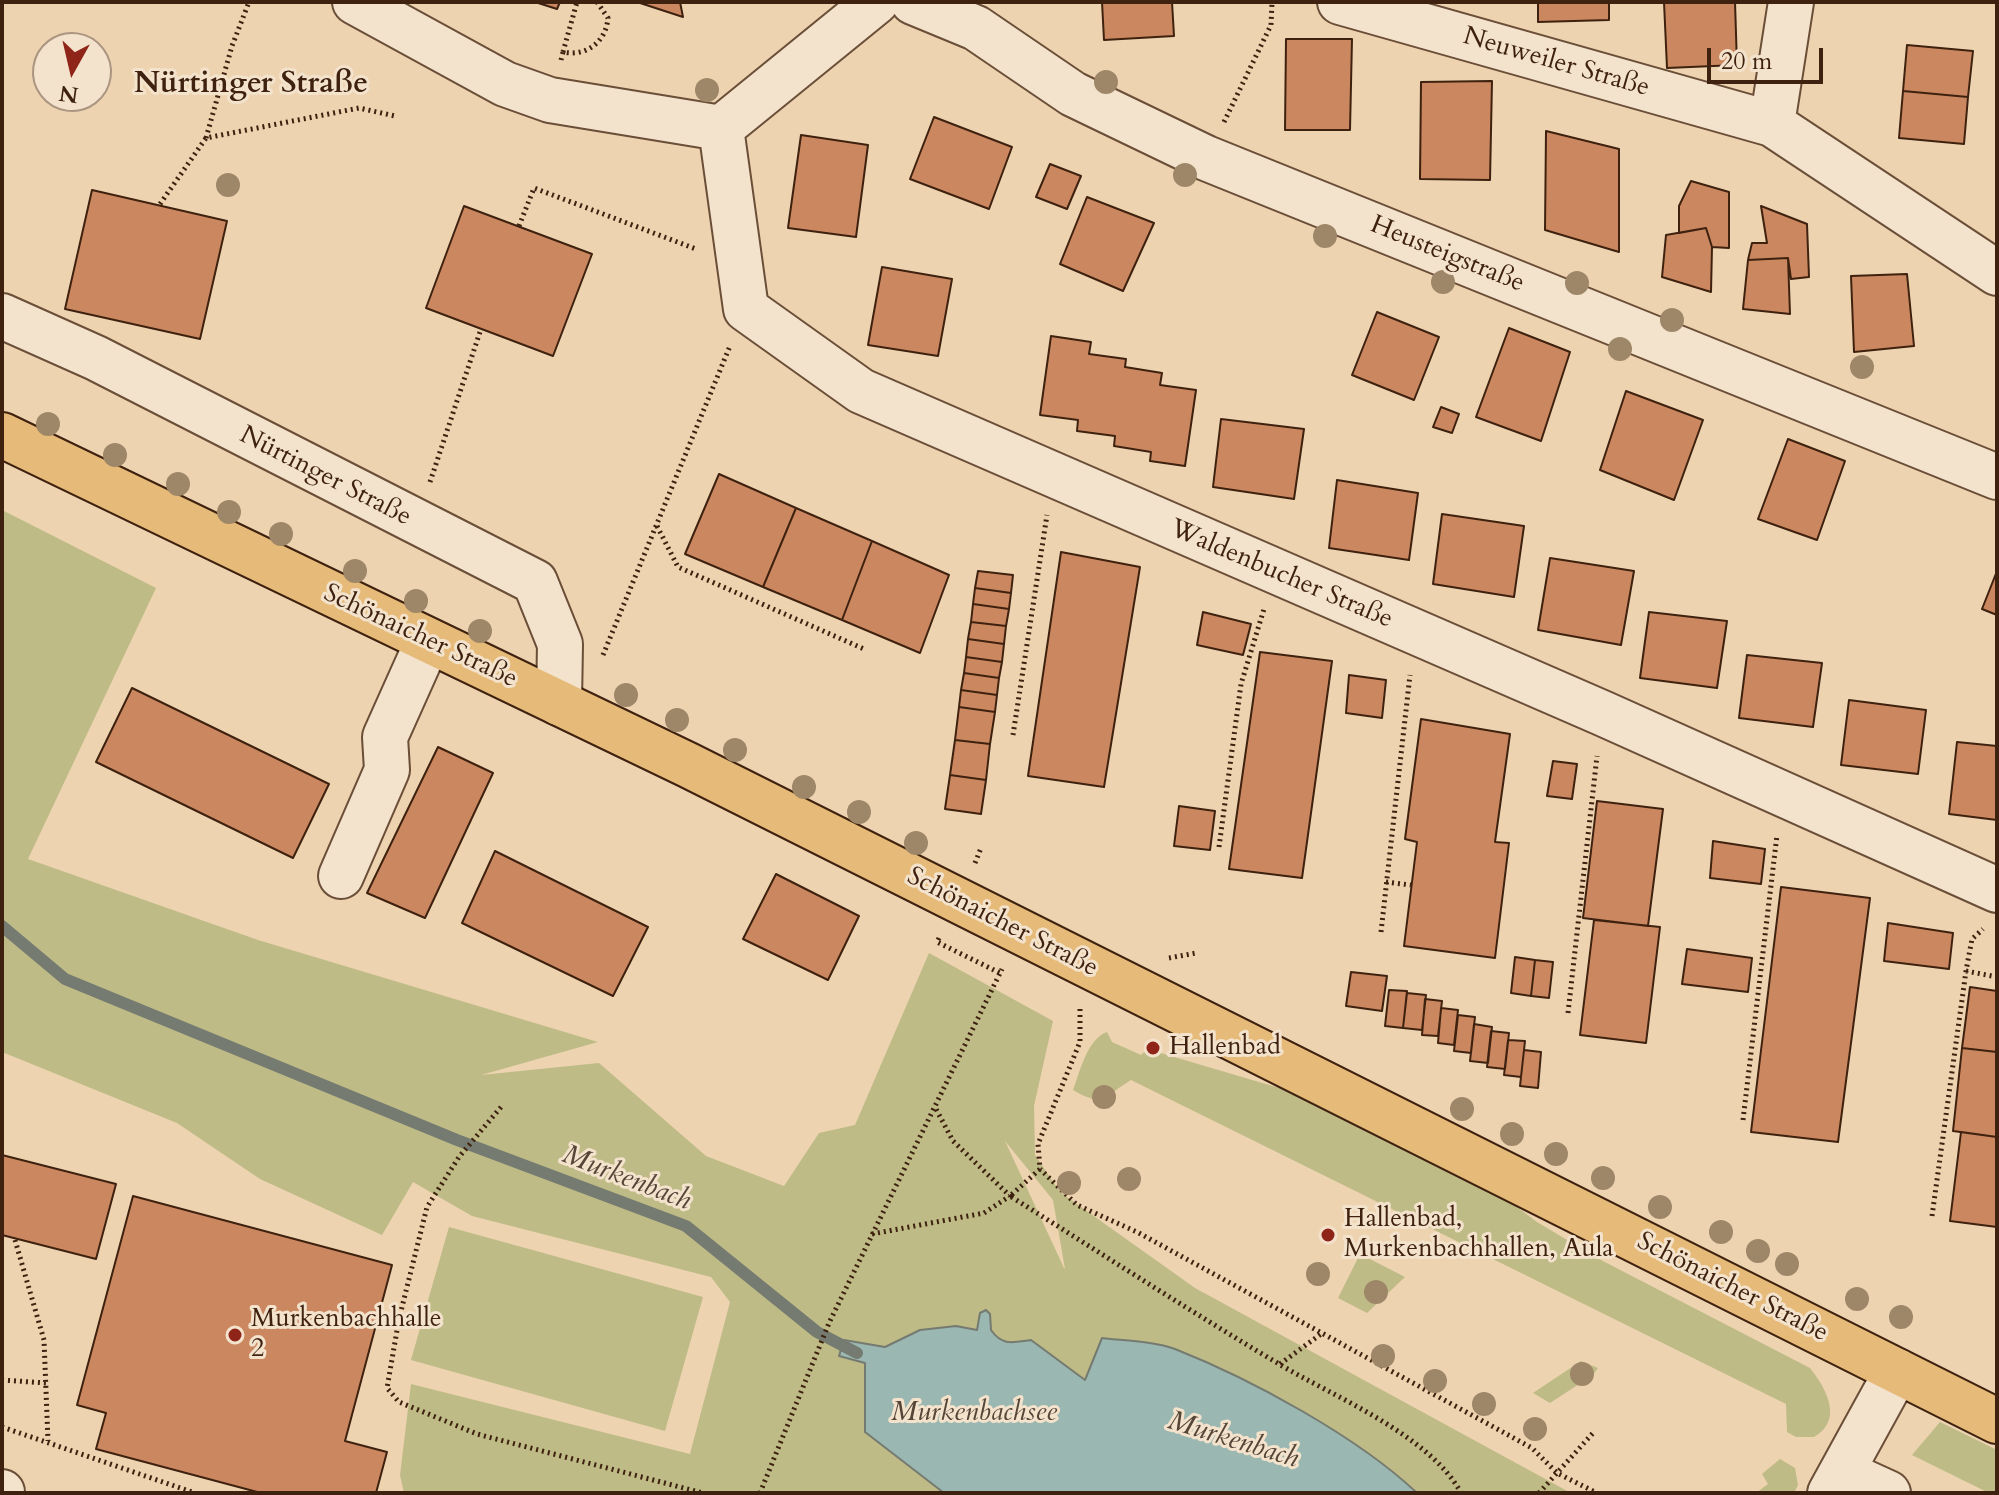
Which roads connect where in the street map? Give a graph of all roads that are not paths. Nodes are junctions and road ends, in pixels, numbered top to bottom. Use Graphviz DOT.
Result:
graph roads {
  1 [pos="355,2"];
  2 [pos="876,2"];
  3 [pos="913,2"];
  4 [pos="1340,2"];
  5 [pos="1791,2"];
  6 [pos="1772,124"];
  7 [pos="721,128"];
  8 [pos="1997,273"];
  9 [pos="2,316"];
  10 [pos="2,435"];
  11 [pos="1997,477"];
  12 [pos="428,641"];
  13 [pos="559,703"];
  14 [pos="341,876"];
  15 [pos="1992,908"];
  16 [pos="1897,1371"];
  17 [pos="1997,1421"];
  18 [pos="1836,1483"];
  19 [pos="1888,1493"];
  1 -- 7 [label="street"];
  2 -- 7 [label="street"];
  3 -- 11 [label="street, Heusteigstraße"];
  4 -- 6 [label="street, Neuweiler Straße"];
  5 -- 6 [label="street"];
  6 -- 8 [label="street, Neuweiler Straße"];
  7 -- 15 [label="street, Waldenbucher Straße"];
  9 -- 13 [label="street, Nürtinger Straße"];
  10 -- 12 [label="main road, Schönaicher Straße"];
  12 -- 13 [label="main road, Schönaicher Straße"];
  12 -- 14 [label="street"];
  13 -- 16 [label="main road, Schönaicher Straße"];
  16 -- 17 [label="main road, Schönaicher Straße"];
  16 -- 18 [label="street"];
  18 -- 19 [label="street"];
}
